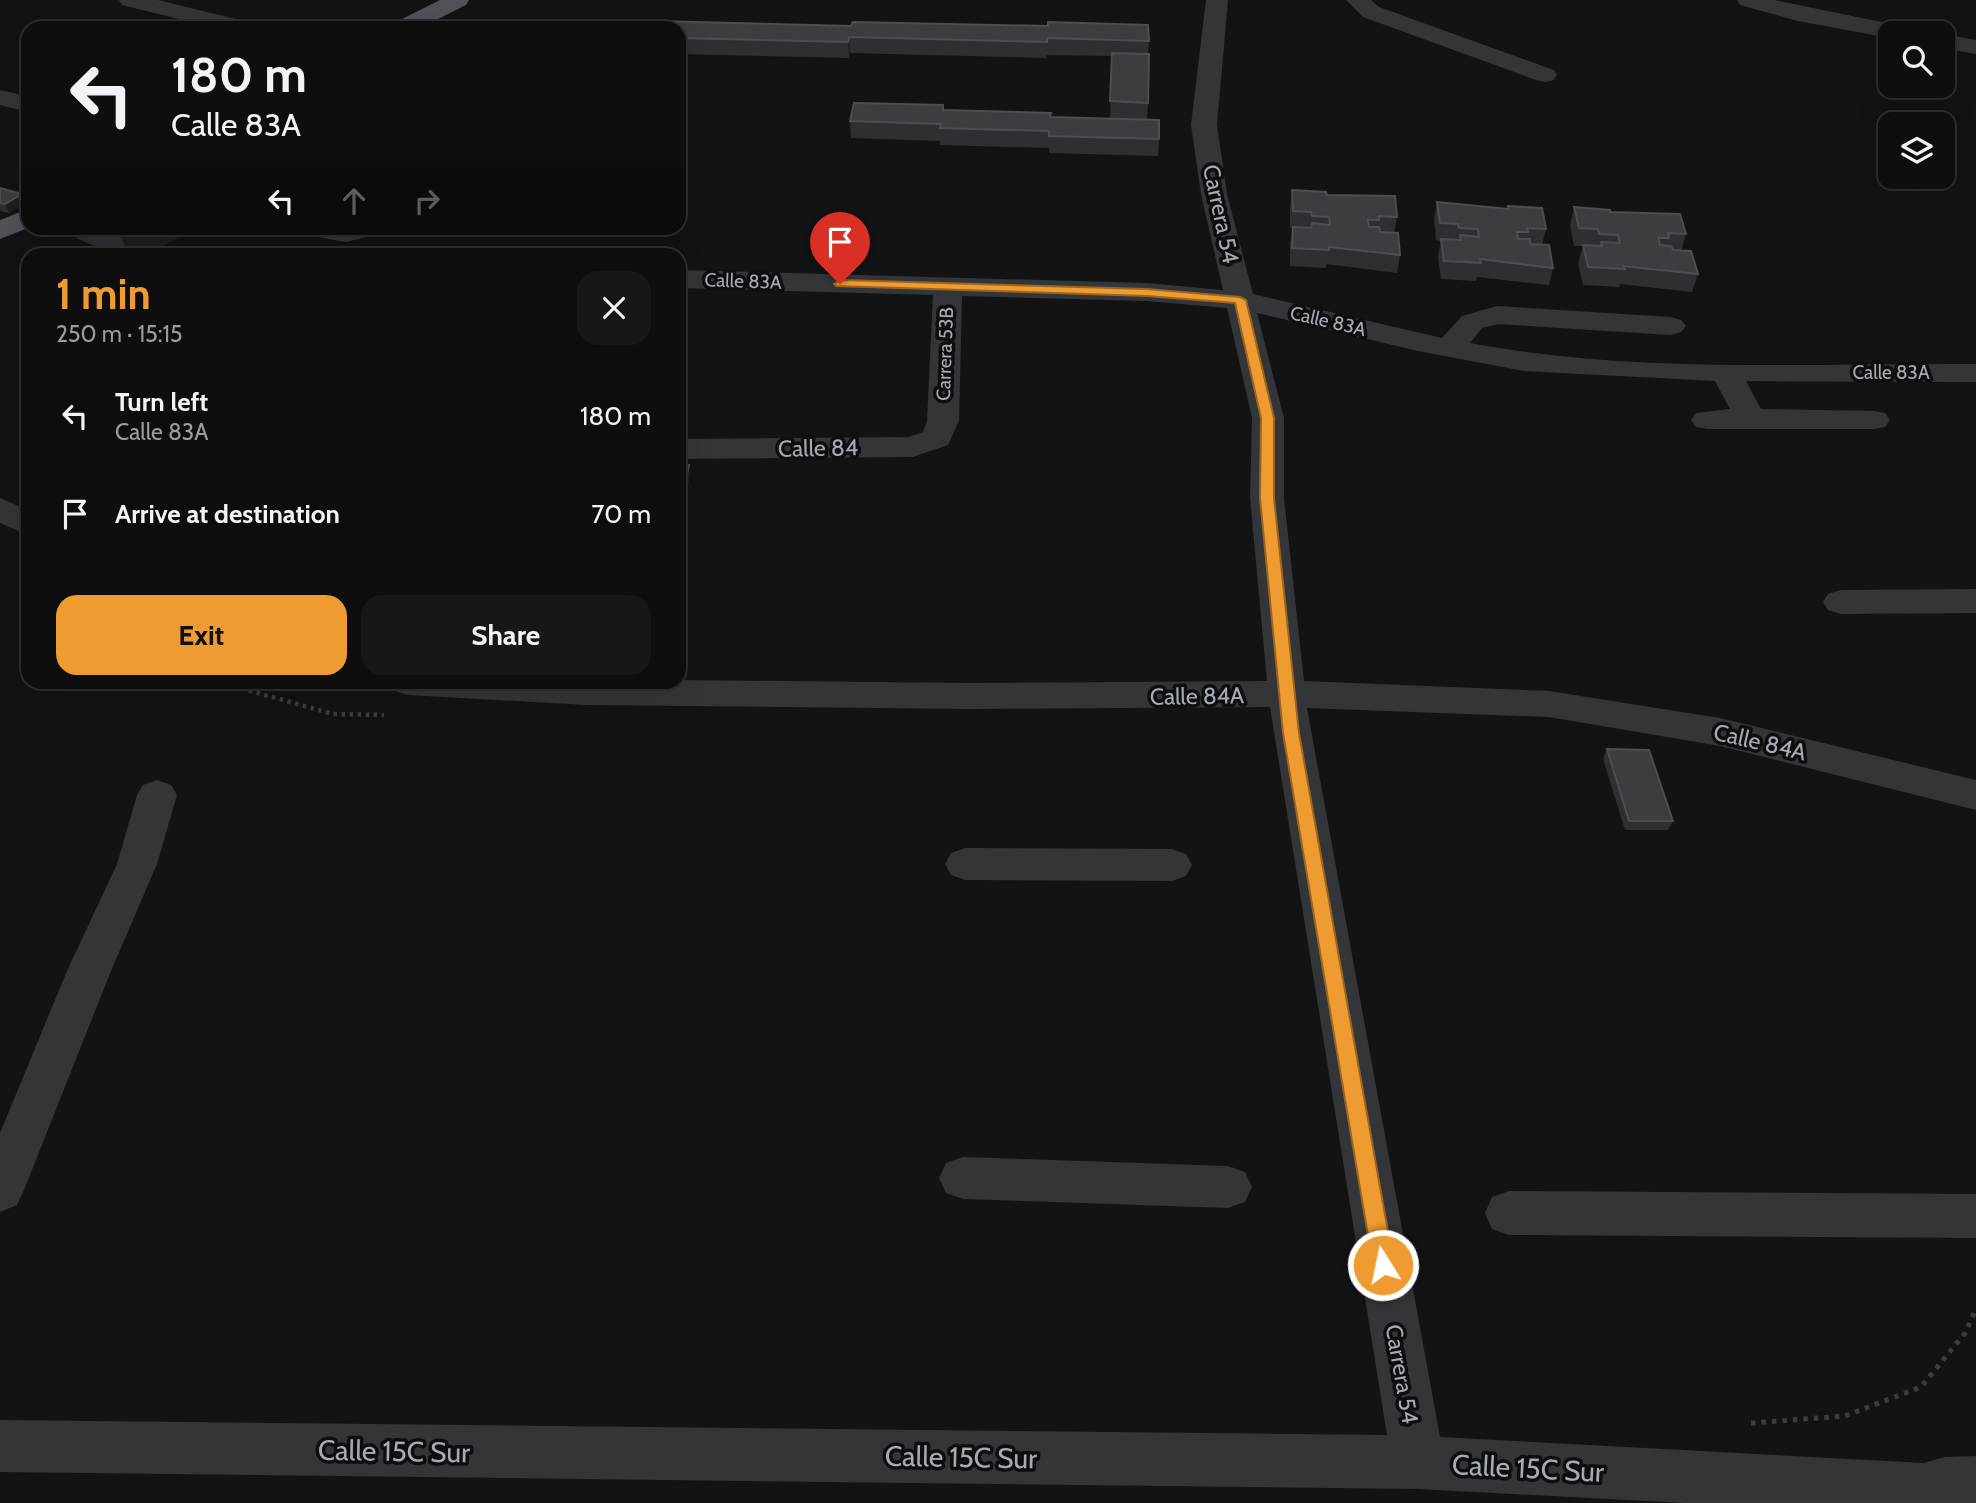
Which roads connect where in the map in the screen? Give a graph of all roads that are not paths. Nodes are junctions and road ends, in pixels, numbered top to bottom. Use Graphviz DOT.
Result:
graph roads {
  1 [pos="130,0"];
  2 [pos="458,0"];
  3 [pos="1217,0"];
  4 [pos="1357,0"];
  5 [pos="1748,0"];
  6 [pos="216,21"];
  7 [pos="416,21"];
  8 [pos="1878,29"];
  9 [pos="1441,37"];
  10 [pos="1955,43"];
  11 [pos="1976,47"];
  12 [pos="0,97"];
  13 [pos="21,102"];
  14 [pos="21,220"];
  15 [pos="0,231"];
  16 [pos="686,279"];
  17 [pos="948,287"];
  18 [pos="1240,300"];
  19 [pos="1671,326"];
  20 [pos="1449,348"];
  21 [pos="1726,372"];
  22 [pos="1976,373"];
  23 [pos="1750,418"];
  24 [pos="1707,420"];
  25 [pos="1874,420"];
  26 [pos="943,421"];
  27 [pos="686,449"];
  28 [pos="0,509"];
  29 [pos="21,520"];
  30 [pos="1976,601"];
  31 [pos="1840,602"];
  32 [pos="533,689"];
  33 [pos="1288,694"];
  34 [pos="158,795"];
  35 [pos="1976,795"];
  36 [pos="965,864"];
  37 [pos="1172,865"];
  38 [pos="962,1178"];
  39 [pos="1228,1187"];
  40 [pos="0,1190"];
  41 [pos="1509,1213"];
  42 [pos="1976,1216"];
  43 [pos="0,1447"];
  44 [pos="1418,1462"];
  45 [pos="1944,1484"];
  1 -- 6 [label="street"];
  2 -- 7 [label="main road"];
  3 -- 18 [label="street, Carrera 54"];
  4 -- 9 [label="street"];
  5 -- 8 [label="street"];
  9 -- 9 [label="street"];
  10 -- 11 [label="street"];
  12 -- 13 [label="street"];
  14 -- 15 [label="main road"];
  16 -- 17 [label="street, Calle 83A"];
  17 -- 18 [label="street, Calle 83A"];
  17 -- 26 [label="street, Carrera 53B"];
  18 -- 20 [label="street, Calle 83A"];
  18 -- 33 [label="street, Carrera 54"];
  19 -- 20 [label="street"];
  20 -- 21 [label="street, Calle 83A"];
  21 -- 22 [label="street, Calle 83A"];
  21 -- 23 [label="street"];
  23 -- 24 [label="street"];
  23 -- 25 [label="street"];
  26 -- 27 [label="street, Calle 84"];
  28 -- 29 [label="street"];
  30 -- 31 [label="street"];
  32 -- 33 [label="street, Calle 84A"];
  33 -- 35 [label="street, Calle 84A"];
  33 -- 44 [label="street, Carrera 54"];
  34 -- 40 [label="street"];
  36 -- 37 [label="street"];
  38 -- 39 [label="street"];
  41 -- 42 [label="street"];
  43 -- 44 [label="street, Calle 15C Sur"];
  44 -- 45 [label="street, Calle 15C Sur"];
}
